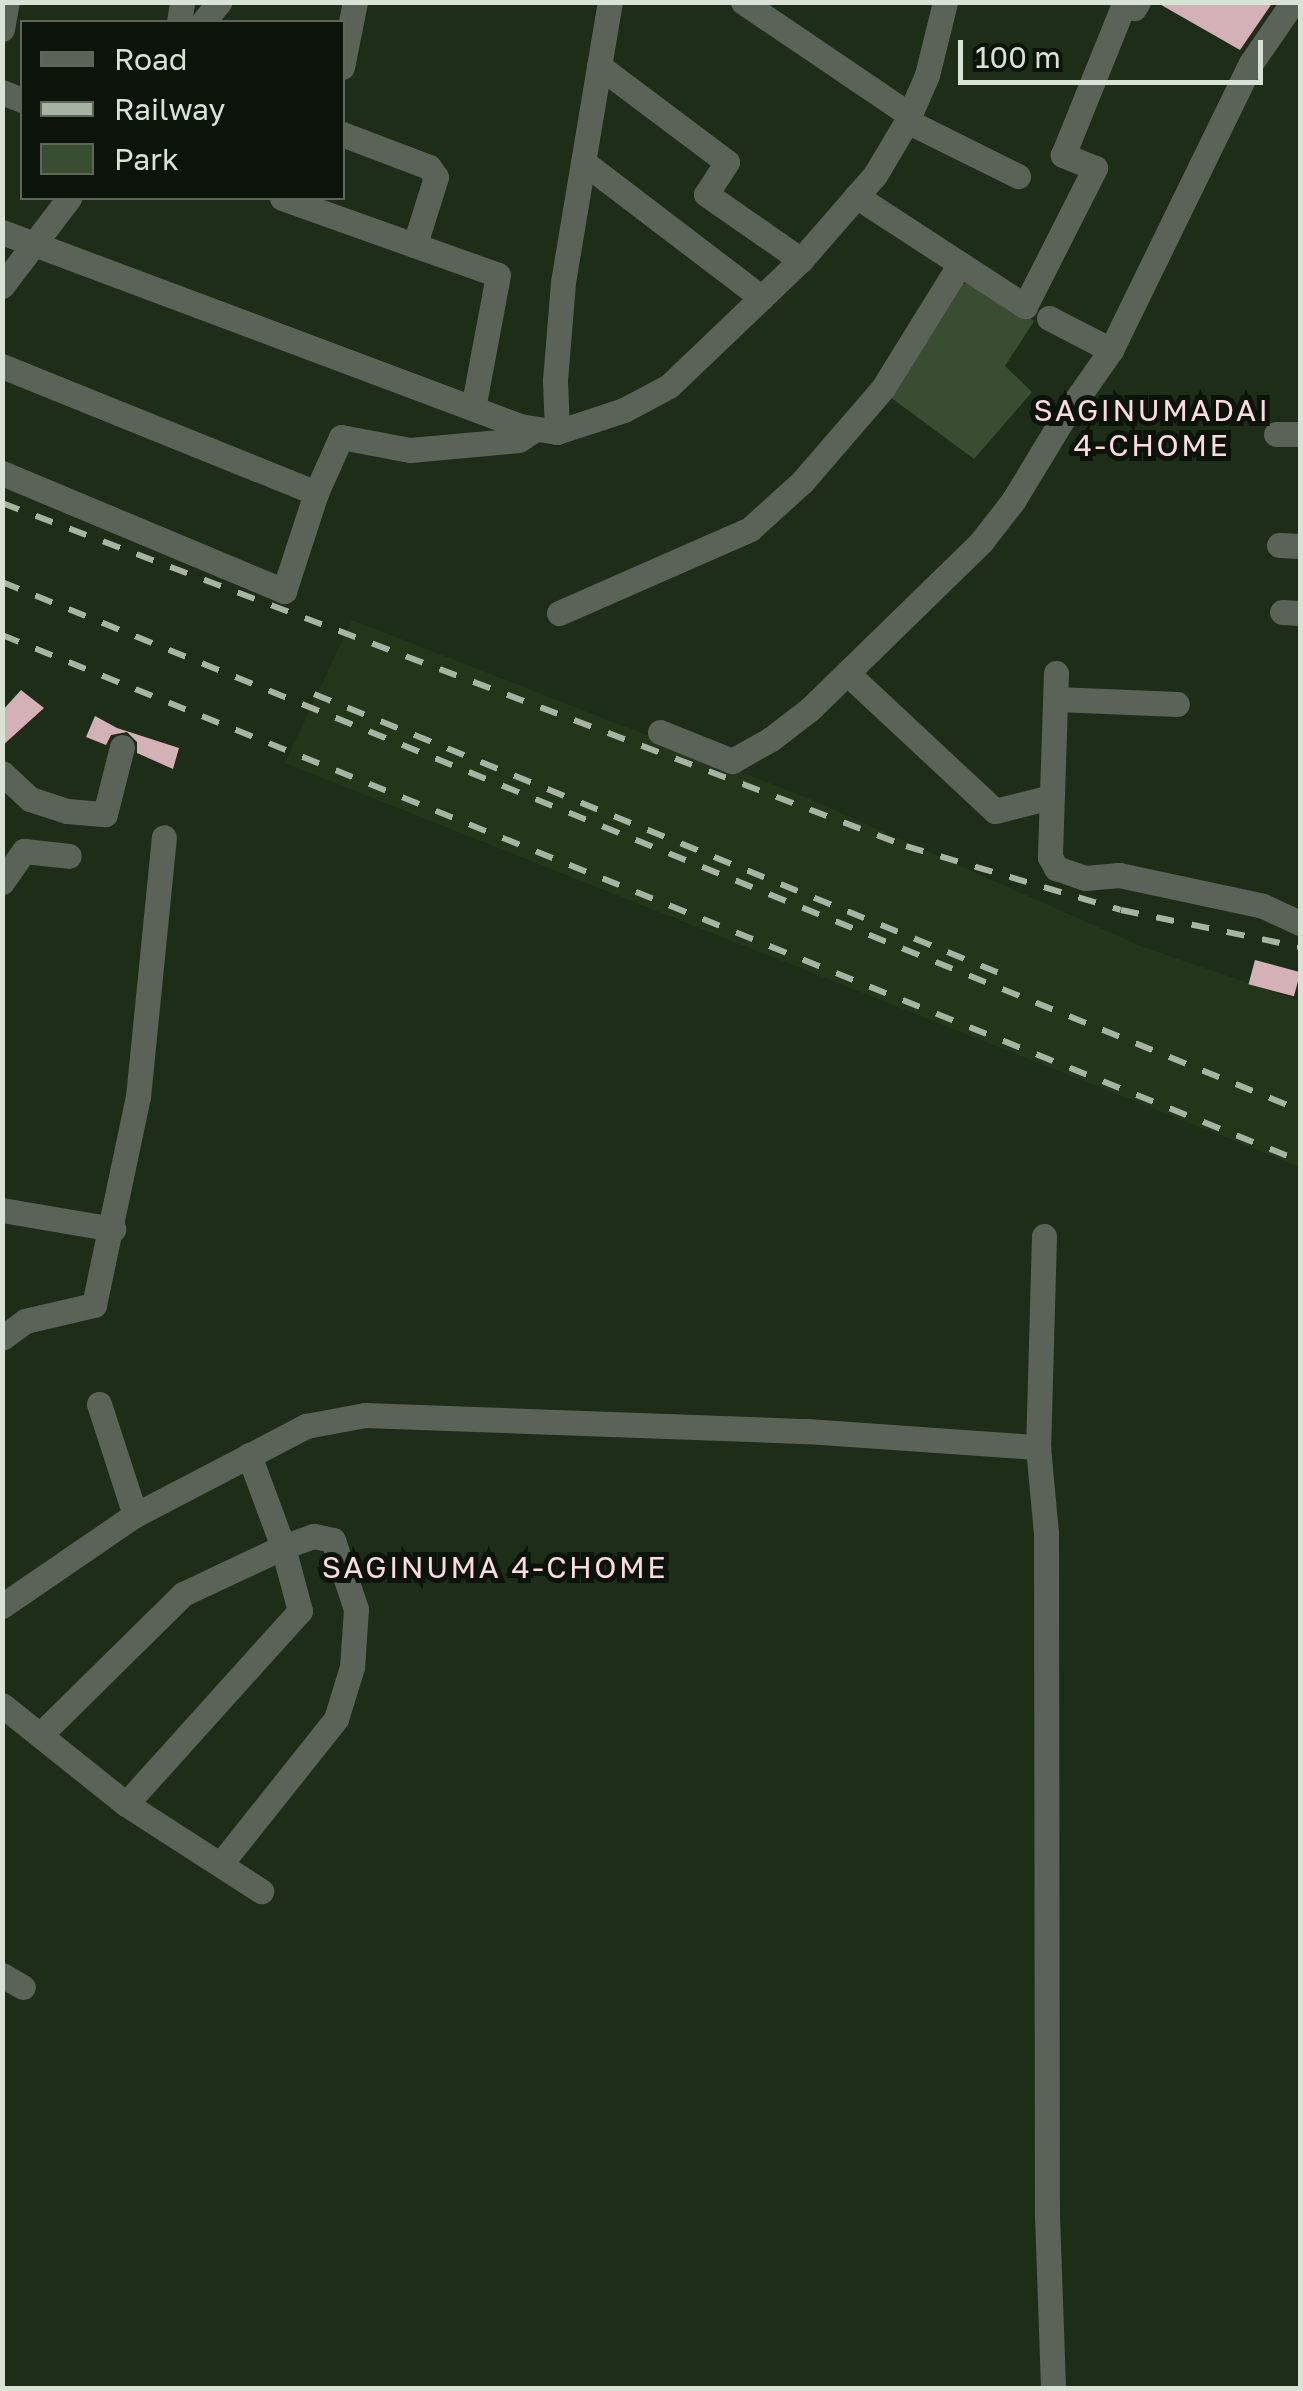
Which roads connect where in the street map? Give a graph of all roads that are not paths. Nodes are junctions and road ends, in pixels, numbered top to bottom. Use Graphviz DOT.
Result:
graph roads {
  1 [pos="6,2"];
  2 [pos="355,2"];
  3 [pos="610,2"];
  4 [pos="743,2"];
  5 [pos="945,2"];
  6 [pos="1138,2"];
  7 [pos="1293,2"];
  8 [pos="2,29"];
  9 [pos="345,51"];
  10 [pos="599,66"];
  11 [pos="908,118"];
  12 [pos="345,135"];
  13 [pos="586,164"];
  14 [pos="1018,176"];
  15 [pos="856,196"];
  16 [pos="66,200"];
  17 [pos="288,200"];
  18 [pos="2,232"];
  19 [pos="32,243"];
  20 [pos="414,244"];
  21 [pos="801,260"];
  22 [pos="960,264"];
  23 [pos="7,278"];
  24 [pos="762,298"];
  25 [pos="1049,318"];
  26 [pos="1111,350"];
  27 [pos="2,366"];
  28 [pos="473,408"];
  29 [pos="545,431"];
  30 [pos="2,472"];
  31 [pos="316,493"];
  32 [pos="558,614"];
  33 [pos="847,673"];
  34 [pos="1178,704"];
  35 [pos="660,732"];
  36 [pos="122,747"];
  37 [pos="2,773"];
  38 [pos="1051,797"];
  39 [pos="164,837"];
  40 [pos="70,856"];
  41 [pos="2,882"];
  42 [pos="1300,924"];
  43 [pos="2,1210"];
  44 [pos="114,1229"];
  45 [pos="1044,1236"];
  46 [pos="2,1338"];
  47 [pos="99,1404"];
  48 [pos="1038,1447"];
  49 [pos="250,1456"];
  50 [pos="135,1515"];
  51 [pos="283,1547"];
  52 [pos="2,1606"];
  53 [pos="2,1705"];
  54 [pos="40,1735"];
  55 [pos="126,1804"];
  56 [pos="220,1865"];
  57 [pos="261,1891"];
  58 [pos="1053,2388"];
  1 -- 8 [label="street"];
  2 -- 9 [label="street"];
  3 -- 10 [label="street"];
  4 -- 11 [label="street"];
  5 -- 11 [label="street"];
  6 -- 22 [label="street"];
  7 -- 26 [label="street"];
  10 -- 13 [label="street"];
  10 -- 21 [label="street"];
  11 -- 14 [label="street"];
  11 -- 15 [label="street"];
  12 -- 20 [label="street"];
  13 -- 24 [label="street"];
  13 -- 29 [label="street"];
  15 -- 21 [label="street"];
  15 -- 22 [label="street"];
  16 -- 19 [label="street"];
  17 -- 20 [label="street"];
  18 -- 19 [label="street"];
  19 -- 23 [label="street"];
  19 -- 28 [label="street"];
  20 -- 28 [label="street"];
  21 -- 24 [label="street"];
  22 -- 32 [label="street"];
  24 -- 29 [label="street"];
  25 -- 26 [label="street"];
  26 -- 33 [label="street"];
  27 -- 31 [label="street"];
  28 -- 29 [label="street"];
  29 -- 31 [label="street"];
  30 -- 31 [label="street"];
  33 -- 35 [label="street"];
  33 -- 38 [label="street"];
  34 -- 38 [label="street"];
  36 -- 37 [label="street"];
  38 -- 42 [label="street"];
  39 -- 44 [label="street"];
  40 -- 41 [label="street"];
  43 -- 44 [label="street"];
  44 -- 46 [label="street"];
  45 -- 48 [label="street"];
  47 -- 50 [label="street"];
  48 -- 49 [label="street"];
  48 -- 58 [label="street"];
  49 -- 50 [label="street"];
  49 -- 51 [label="street"];
  50 -- 52 [label="street"];
  51 -- 54 [label="street"];
  51 -- 55 [label="street"];
  51 -- 56 [label="street"];
  53 -- 54 [label="street"];
  54 -- 55 [label="street"];
  55 -- 56 [label="street"];
  56 -- 57 [label="street"];
}
